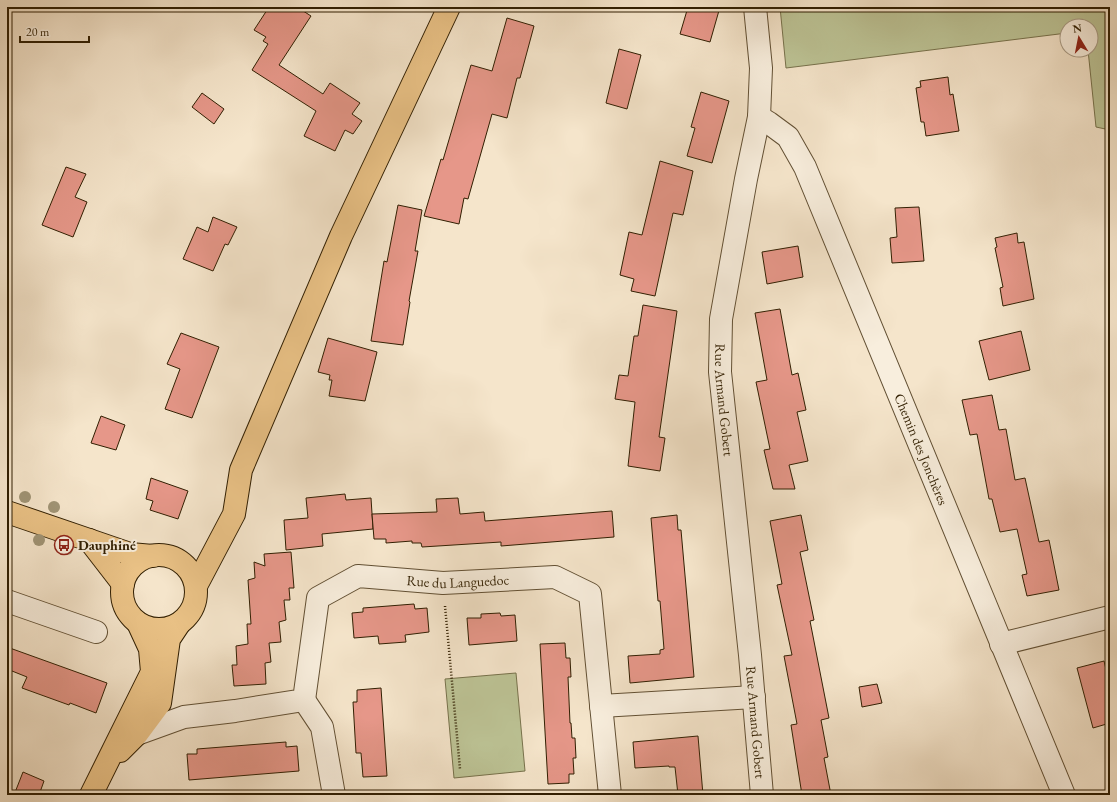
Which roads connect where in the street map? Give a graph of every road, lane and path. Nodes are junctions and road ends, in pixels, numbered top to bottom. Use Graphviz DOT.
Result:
graph roads {
  1 [pos="449,7"];
  2 [pos="754,7"];
  3 [pos="759,117"];
  4 [pos="7,512"];
  5 [pos="89,540"];
  6 [pos="153,556"];
  7 [pos="443,583"];
  8 [pos="123,584"];
  9 [pos="196,586"];
  10 [pos="7,601"];
  11 [pos="1110,617"];
  12 [pos="138,623"];
  13 [pos="179,624"];
  14 [pos="96,632"];
  15 [pos="1002,644"];
  16 [pos="754,697"];
  17 [pos="304,700"];
  18 [pos="160,703"];
  19 [pos="601,706"];
  20 [pos="184,717"];
  21 [pos="137,734"];
  22 [pos="106,765"];
  23 [pos="460,769"];
  24 [pos="91,795"];
  25 [pos="334,795"];
  26 [pos="610,795"];
  27 [pos="762,795"];
  28 [pos="1064,795"];
  1 -- 9 [label="main road"];
  2 -- 3 [label="street, Rue Armand Gobert"];
  3 -- 15 [label="street, Chemin des Jonchères"];
  3 -- 16 [label="street, Rue Armand Gobert"];
  4 -- 5 [label="main road"];
  5 -- 6 [label="main road"];
  5 -- 8 [label="main road"];
  6 -- 8 [label="main road"];
  6 -- 9 [label="main road"];
  7 -- 17 [label="street, Rue du Languedoc"];
  7 -- 19 [label="street, Rue du Languedoc"];
  7 -- 23 [label="path"];
  8 -- 12 [label="main road"];
  9 -- 13 [label="main road"];
  10 -- 14 [label="street"];
  11 -- 15 [label="street"];
  12 -- 13 [label="main road"];
  12 -- 22 [label="main road"];
  13 -- 18 [label="main road"];
  15 -- 28 [label="street, Chemin des Jonchères"];
  16 -- 19 [label="street"];
  16 -- 27 [label="street, Rue Armand Gobert"];
  17 -- 20 [label="street"];
  17 -- 25 [label="street"];
  18 -- 20 [label="street"];
  18 -- 21 [label="main road"];
  19 -- 26 [label="street, Rue du Languedoc"];
  20 -- 21 [label="street"];
  21 -- 22 [label="main road"];
  22 -- 24 [label="main road"];
}
